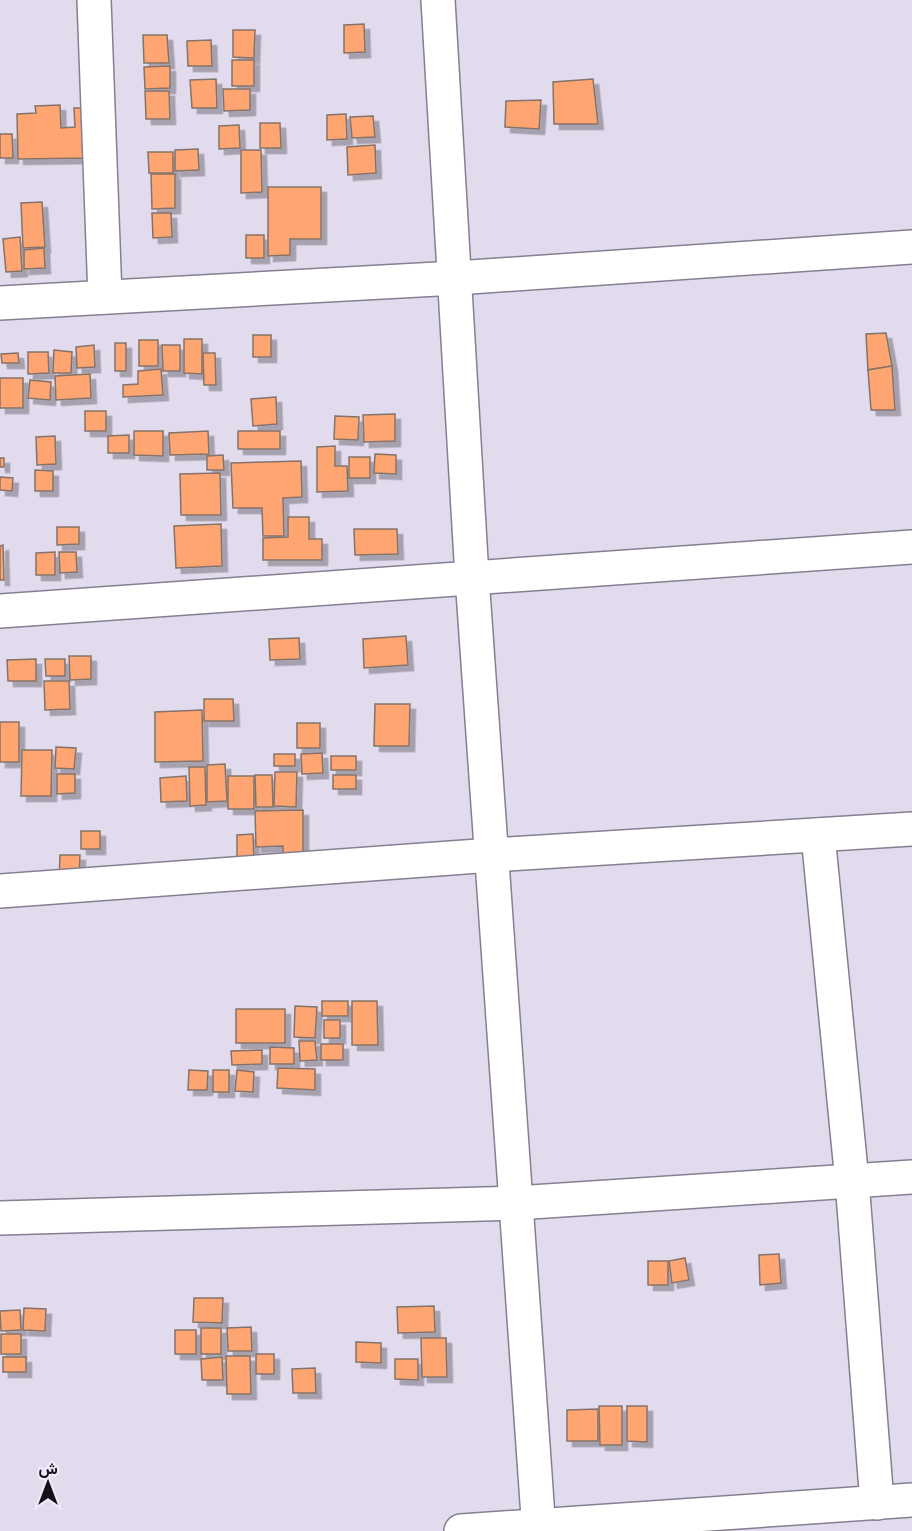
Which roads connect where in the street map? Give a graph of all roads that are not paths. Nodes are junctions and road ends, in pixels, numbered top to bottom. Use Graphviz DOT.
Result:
graph roads {
  1 [pos="94,0"];
  2 [pos="438,0"];
  3 [pos="912,247"];
  4 [pos="456,278"];
  5 [pos="105,297"];
  6 [pos="0,303"];
  7 [pos="912,547"];
  8 [pos="472,577"];
  9 [pos="0,611"];
  10 [pos="912,829"];
  11 [pos="818,835"];
  12 [pos="492,855"];
  13 [pos="0,891"];
  14 [pos="912,1177"];
  15 [pos="852,1181"];
  16 [pos="516,1203"];
  17 [pos="0,1218"];
  18 [pos="912,1500"];
  19 [pos="877,1503"];
  20 [pos="539,1528"];
  21 [pos="462,1531"];
  1 -- 5 [label="street"];
  2 -- 4 [label="street"];
  3 -- 4 [label="street"];
  4 -- 5 [label="street"];
  4 -- 8 [label="street"];
  5 -- 6 [label="street"];
  7 -- 8 [label="street"];
  8 -- 9 [label="street"];
  8 -- 12 [label="street"];
  10 -- 11 [label="street"];
  11 -- 12 [label="street"];
  11 -- 15 [label="street"];
  12 -- 13 [label="street"];
  12 -- 16 [label="street"];
  14 -- 15 [label="street"];
  15 -- 16 [label="street"];
  15 -- 19 [label="street"];
  16 -- 17 [label="street"];
  16 -- 20 [label="street"];
  18 -- 19 [label="street"];
  19 -- 20 [label="street"];
  20 -- 21 [label="street"];
}
